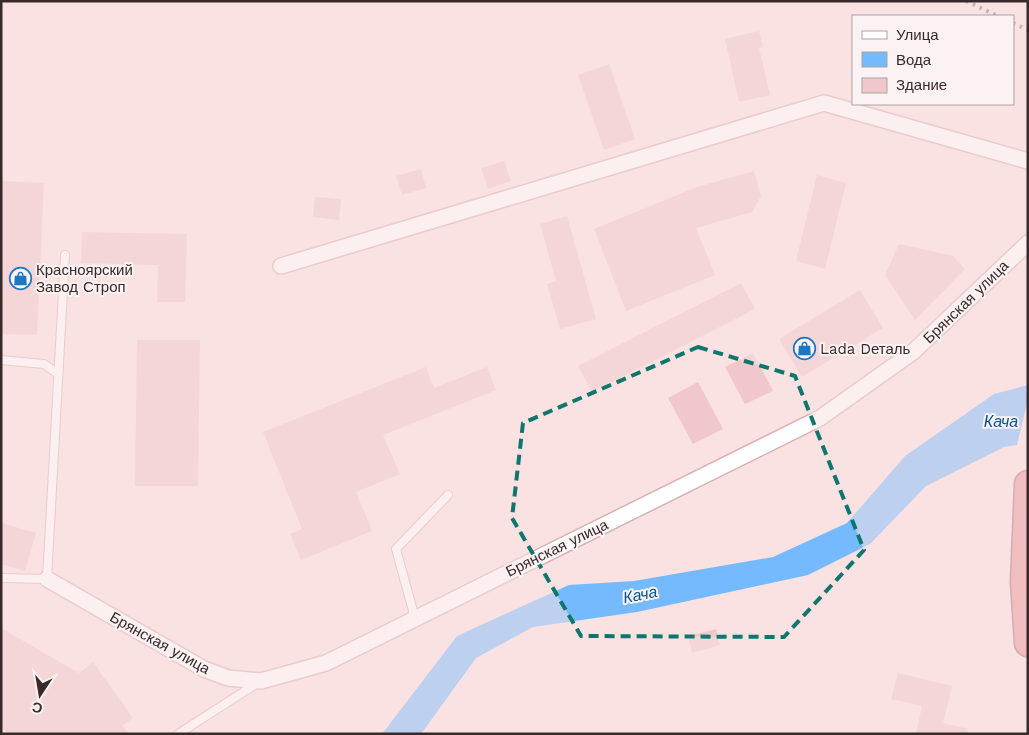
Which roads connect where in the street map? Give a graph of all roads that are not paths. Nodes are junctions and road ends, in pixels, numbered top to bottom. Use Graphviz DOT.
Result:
graph roads {
  1 [pos="1028,161"];
  2 [pos="1028,243"];
  3 [pos="65,255"];
  4 [pos="281,266"];
  5 [pos="1,360"];
  6 [pos="58,374"];
  7 [pos="1027,492"];
  8 [pos="448,495"];
  9 [pos="1,578"];
  10 [pos="47,579"];
  11 [pos="415,618"];
  12 [pos="1028,643"];
  13 [pos="261,681"];
  14 [pos="178,734"];
  1 -- 4 [label="street"];
  2 -- 11 [label="street, Брянская улица"];
  3 -- 6 [label="lane"];
  5 -- 6 [label="lane"];
  6 -- 10 [label="lane"];
  7 -- 12 [label="highway"];
  8 -- 11 [label="lane"];
  9 -- 10 [label="lane"];
  10 -- 13 [label="street, Брянская улица"];
  11 -- 13 [label="street, Брянская улица"];
  13 -- 14 [label="lane"];
}
